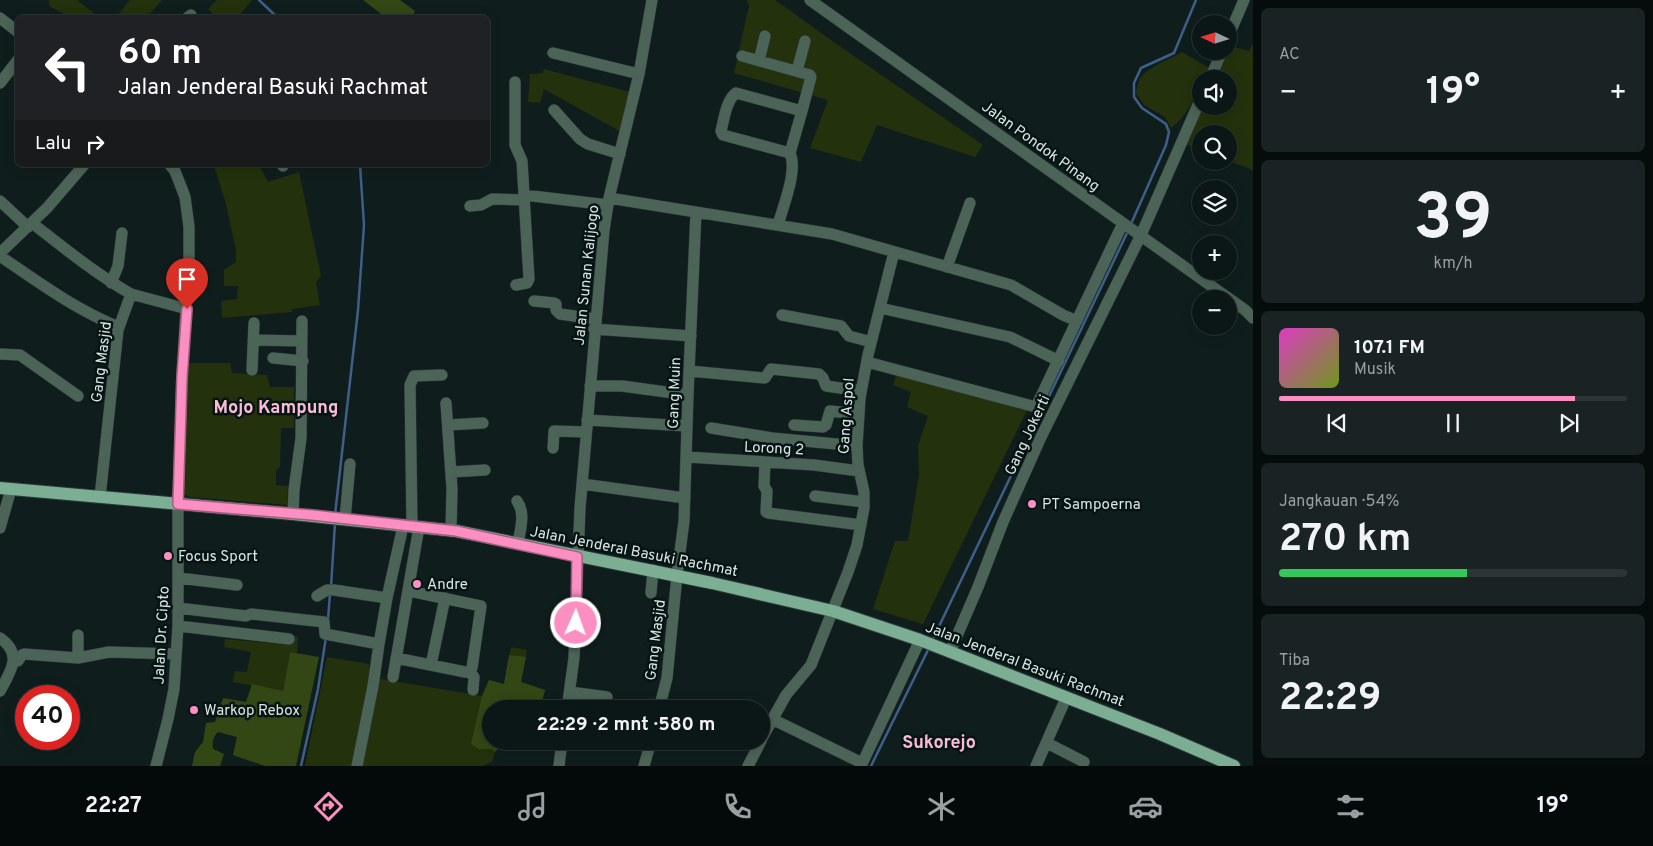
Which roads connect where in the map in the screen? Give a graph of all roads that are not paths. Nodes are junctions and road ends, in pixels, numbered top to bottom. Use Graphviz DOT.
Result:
graph roads {
  1 [pos="652,0"];
  2 [pos="810,0"];
  3 [pos="1244,0"];
  4 [pos="1238,15"];
  5 [pos="0,18"];
  6 [pos="15,30"];
  7 [pos="765,36"];
  8 [pos="805,41"];
  9 [pos="553,53"];
  10 [pos="742,56"];
  11 [pos="759,61"];
  12 [pos="15,64"];
  13 [pos="797,71"];
  14 [pos="639,74"];
  15 [pos="515,82"];
  16 [pos="0,83"];
  17 [pos="554,110"];
  18 [pos="802,111"];
  19 [pos="1193,115"];
  20 [pos="790,153"];
  21 [pos="620,154"];
  22 [pos="82,167"];
  23 [pos="171,167"];
  24 [pos="524,198"];
  25 [pos="0,201"];
  26 [pos="608,202"];
  27 [pos="970,203"];
  28 [pos="470,206"];
  29 [pos="696,212"];
  30 [pos="1124,223"];
  31 [pos="30,225"];
  32 [pos="778,226"];
  33 [pos="122,233"];
  34 [pos="1137,233"];
  35 [pos="894,252"];
  36 [pos="0,254"];
  37 [pos="947,267"];
  38 [pos="111,283"];
  39 [pos="516,285"];
  40 [pos="132,294"];
  41 [pos="534,301"];
  42 [pos="880,308"];
  43 [pos="187,309"];
  44 [pos="1250,310"];
  45 [pos="782,315"];
  46 [pos="302,321"];
  47 [pos="1077,321"];
  48 [pos="254,324"];
  49 [pos="595,324"];
  50 [pos="119,327"];
  51 [pos="691,336"];
  52 [pos="253,340"];
  53 [pos="302,341"];
  54 [pos="871,342"];
  55 [pos="0,354"];
  56 [pos="273,358"];
  57 [pos="303,360"];
  58 [pos="1059,361"];
  59 [pos="867,362"];
  60 [pos="252,370"];
  61 [pos="690,371"];
  62 [pos="442,375"];
  63 [pos="590,386"];
  64 [pos="861,391"];
  65 [pos="688,395"];
  66 [pos="78,396"];
  67 [pos="446,403"];
  68 [pos="859,414"];
  69 [pos="587,420"];
  70 [pos="483,423"];
  71 [pos="448,425"];
  72 [pos="794,425"];
  73 [pos="687,426"];
  74 [pos="711,428"];
  75 [pos="586,432"];
  76 [pos="857,446"];
  77 [pos="553,448"];
  78 [pos="687,457"];
  79 [pos="764,462"];
  80 [pos="350,464"];
  81 [pos="485,470"];
  82 [pos="859,471"];
  83 [pos="451,472"];
  84 [pos="582,484"];
  85 [pos="5,488"];
  86 [pos="815,496"];
  87 [pos="100,497"];
  88 [pos="685,498"];
  89 [pos="517,501"];
  90 [pos="864,502"];
  91 [pos="178,504"];
  92 [pos="293,514"];
  93 [pos="340,518"];
  94 [pos="861,525"];
  95 [pos="411,527"];
  96 [pos="0,528"];
  97 [pos="451,531"];
  98 [pos="518,544"];
  99 [pos="577,557"];
  100 [pos="653,570"];
  101 [pos="677,575"];
  102 [pos="178,578"];
  103 [pos="237,585"];
  104 [pos="409,591"];
  105 [pos="326,592"];
  106 [pos="651,593"];
  107 [pos="387,598"];
  108 [pos="445,598"];
  109 [pos="178,608"];
  110 [pos="833,610"];
  111 [pos="178,626"];
  112 [pos="78,635"];
  113 [pos="0,638"];
  114 [pos="288,639"];
  115 [pos="921,641"];
  116 [pos="379,644"];
  117 [pos="945,650"];
  118 [pos="176,654"];
  119 [pos="78,658"];
  120 [pos="396,658"];
  121 [pos="13,661"];
  122 [pos="430,665"];
  123 [pos="470,672"];
  124 [pos="393,677"];
  125 [pos="473,690"];
  126 [pos="0,691"];
  127 [pos="570,692"];
  128 [pos="608,697"];
  129 [pos="1066,698"];
  130 [pos="569,700"];
  131 [pos="661,700"];
  132 [pos="772,719"];
  133 [pos="770,723"];
  134 [pos="1047,743"];
  135 [pos="561,750"];
  136 [pos="648,750"];
  137 [pos="756,750"];
  138 [pos="1084,762"];
  139 [pos="862,764"];
  140 [pos="156,766"];
  141 [pos="357,766"];
  142 [pos="559,766"];
  143 [pos="644,766"];
  144 [pos="748,766"];
  145 [pos="1036,766"];
  146 [pos="1234,766"];
  1 -- 14 [label="street, Jalan Sunan Kalijogo"];
  2 -- 30 [label="street, Jalan Pondok Pinang"];
  3 -- 4 [label="street"];
  5 -- 6 [label="street"];
  7 -- 11 [label="street"];
  8 -- 13 [label="street"];
  9 -- 14 [label="street"];
  10 -- 11 [label="street"];
  11 -- 13 [label="street"];
  12 -- 16 [label="street"];
  13 -- 18 [label="street"];
  14 -- 21 [label="street, Jalan Sunan Kalijogo"];
  15 -- 24 [label="street"];
  17 -- 21 [label="street"];
  18 -- 20 [label="street"];
  18 -- 20 [label="street"];
  19 -- 34 [label="street, Gang Jokerti"];
  20 -- 32 [label="street"];
  21 -- 26 [label="street, Jalan Sunan Kalijogo"];
  22 -- 31 [label="street"];
  23 -- 43 [label="street, Jalan Dr. Cipto"];
  24 -- 26 [label="street"];
  24 -- 28 [label="street"];
  24 -- 39 [label="street"];
  25 -- 31 [label="street"];
  26 -- 29 [label="street"];
  26 -- 49 [label="street, Jalan Sunan Kalijogo"];
  27 -- 37 [label="street"];
  29 -- 32 [label="street"];
  29 -- 51 [label="street, Gang Muin"];
  30 -- 34 [label="street, Jalan Pondok Pinang"];
  30 -- 47 [label="street"];
  31 -- 36 [label="street"];
  31 -- 38 [label="street"];
  32 -- 35 [label="street"];
  33 -- 38 [label="street"];
  34 -- 44 [label="street, Jalan Pondok Pinang"];
  34 -- 117 [label="street, Gang Jokerti"];
  35 -- 37 [label="street"];
  35 -- 42 [label="street, Gang Aspol"];
  36 -- 50 [label="street"];
  37 -- 47 [label="street"];
  38 -- 40 [label="street"];
  40 -- 43 [label="street"];
  40 -- 50 [label="street, Gang Masjid"];
  41 -- 49 [label="street"];
  42 -- 54 [label="street, Gang Aspol"];
  42 -- 58 [label="street"];
  43 -- 91 [label="street, Jalan Dr. Cipto"];
  45 -- 54 [label="street"];
  46 -- 53 [label="street"];
  47 -- 58 [label="street"];
  48 -- 52 [label="street"];
  49 -- 51 [label="street"];
  49 -- 63 [label="street, Jalan Sunan Kalijogo"];
  50 -- 87 [label="street, Gang Masjid"];
  51 -- 61 [label="street, Gang Muin"];
  52 -- 53 [label="street"];
  52 -- 60 [label="street"];
  53 -- 57 [label="street"];
  54 -- 59 [label="street, Gang Aspol"];
  55 -- 66 [label="street"];
  56 -- 57 [label="street"];
  57 -- 92 [label="street"];
  58 -- 59 [label="street"];
  59 -- 64 [label="street, Gang Aspol"];
  61 -- 64 [label="street"];
  61 -- 65 [label="street, Gang Muin"];
  62 -- 95 [label="street"];
  63 -- 65 [label="street"];
  63 -- 69 [label="street, Jalan Sunan Kalijogo"];
  64 -- 68 [label="street, Gang Aspol"];
  65 -- 73 [label="street, Gang Muin"];
  67 -- 71 [label="street"];
  68 -- 72 [label="street"];
  68 -- 76 [label="street, Gang Aspol"];
  69 -- 73 [label="street"];
  69 -- 75 [label="street, Jalan Sunan Kalijogo"];
  70 -- 71 [label="street"];
  71 -- 83 [label="street"];
  73 -- 78 [label="street, Gang Muin"];
  74 -- 76 [label="street"];
  75 -- 77 [label="street"];
  75 -- 84 [label="street, Jalan Sunan Kalijogo"];
  76 -- 82 [label="street, Gang Aspol"];
  78 -- 79 [label="street, Lorong 2"];
  78 -- 88 [label="street, Gang Muin"];
  79 -- 82 [label="street, Lorong 2"];
  79 -- 94 [label="street"];
  80 -- 93 [label="street"];
  81 -- 83 [label="street"];
  82 -- 90 [label="street, Gang Aspol"];
  83 -- 97 [label="street"];
  84 -- 88 [label="street"];
  84 -- 99 [label="street, Jalan Sunan Kalijogo"];
  85 -- 87 [label="main road, Jalan Jenderal Basuki Rachmat"];
  85 -- 96 [label="street"];
  86 -- 90 [label="street"];
  87 -- 91 [label="main road, Jalan Jenderal Basuki Rachmat"];
  88 -- 101 [label="street, Gang Muin"];
  89 -- 98 [label="street"];
  90 -- 94 [label="street, Gang Aspol"];
  91 -- 92 [label="main road, Jalan Jenderal Basuki Rachmat"];
  91 -- 102 [label="street, Jalan Dr. Cipto"];
  92 -- 93 [label="main road, Jalan Jenderal Basuki Rachmat"];
  93 -- 95 [label="main road, Jalan Jenderal Basuki Rachmat"];
  94 -- 110 [label="street, Gang Aspol"];
  95 -- 97 [label="main road, Jalan Jenderal Basuki Rachmat"];
  95 -- 104 [label="street"];
  95 -- 107 [label="street"];
  97 -- 98 [label="main road, Jalan Jenderal Basuki Rachmat"];
  98 -- 99 [label="main road, Jalan Jenderal Basuki Rachmat"];
  99 -- 100 [label="main road, Jalan Jenderal Basuki Rachmat"];
  99 -- 127 [label="street, Jalan Sunan Kalijogo"];
  100 -- 101 [label="main road, Jalan Jenderal Basuki Rachmat"];
  100 -- 106 [label="street"];
  101 -- 110 [label="main road, Jalan Jenderal Basuki Rachmat"];
  101 -- 131 [label="street, Gang Masjid"];
  102 -- 103 [label="street"];
  102 -- 109 [label="street, Jalan Dr. Cipto"];
  104 -- 108 [label="street"];
  104 -- 120 [label="street"];
  105 -- 107 [label="street"];
  107 -- 116 [label="street"];
  108 -- 122 [label="street"];
  108 -- 123 [label="street"];
  109 -- 111 [label="street, Jalan Dr. Cipto"];
  109 -- 116 [label="street"];
  110 -- 115 [label="main road, Jalan Jenderal Basuki Rachmat"];
  110 -- 132 [label="street, Gang Aspol"];
  111 -- 114 [label="street"];
  111 -- 118 [label="street, Jalan Dr. Cipto"];
  112 -- 119 [label="street"];
  113 -- 121 [label="street"];
  115 -- 117 [label="main road, Jalan Jenderal Basuki Rachmat"];
  115 -- 139 [label="street"];
  116 -- 141 [label="street"];
  117 -- 129 [label="main road, Jalan Jenderal Basuki Rachmat"];
  118 -- 119 [label="street"];
  118 -- 140 [label="street, Jalan Dr. Cipto"];
  119 -- 121 [label="street"];
  120 -- 122 [label="street"];
  120 -- 124 [label="street"];
  121 -- 126 [label="street"];
  122 -- 123 [label="street"];
  123 -- 125 [label="street"];
  127 -- 128 [label="street"];
  127 -- 130 [label="street, Jalan Sunan Kalijogo"];
  129 -- 134 [label="street"];
  129 -- 146 [label="main road, Jalan Jenderal Basuki Rachmat"];
  132 -- 133 [label="street, Gang Aspol"];
  132 -- 139 [label="street"];
  134 -- 138 [label="street"];
  134 -- 145 [label="street"];
  135 -- 142 [label="street"];
  136 -- 143 [label="street"];
  137 -- 144 [label="street, Gang Aspol"];
}
